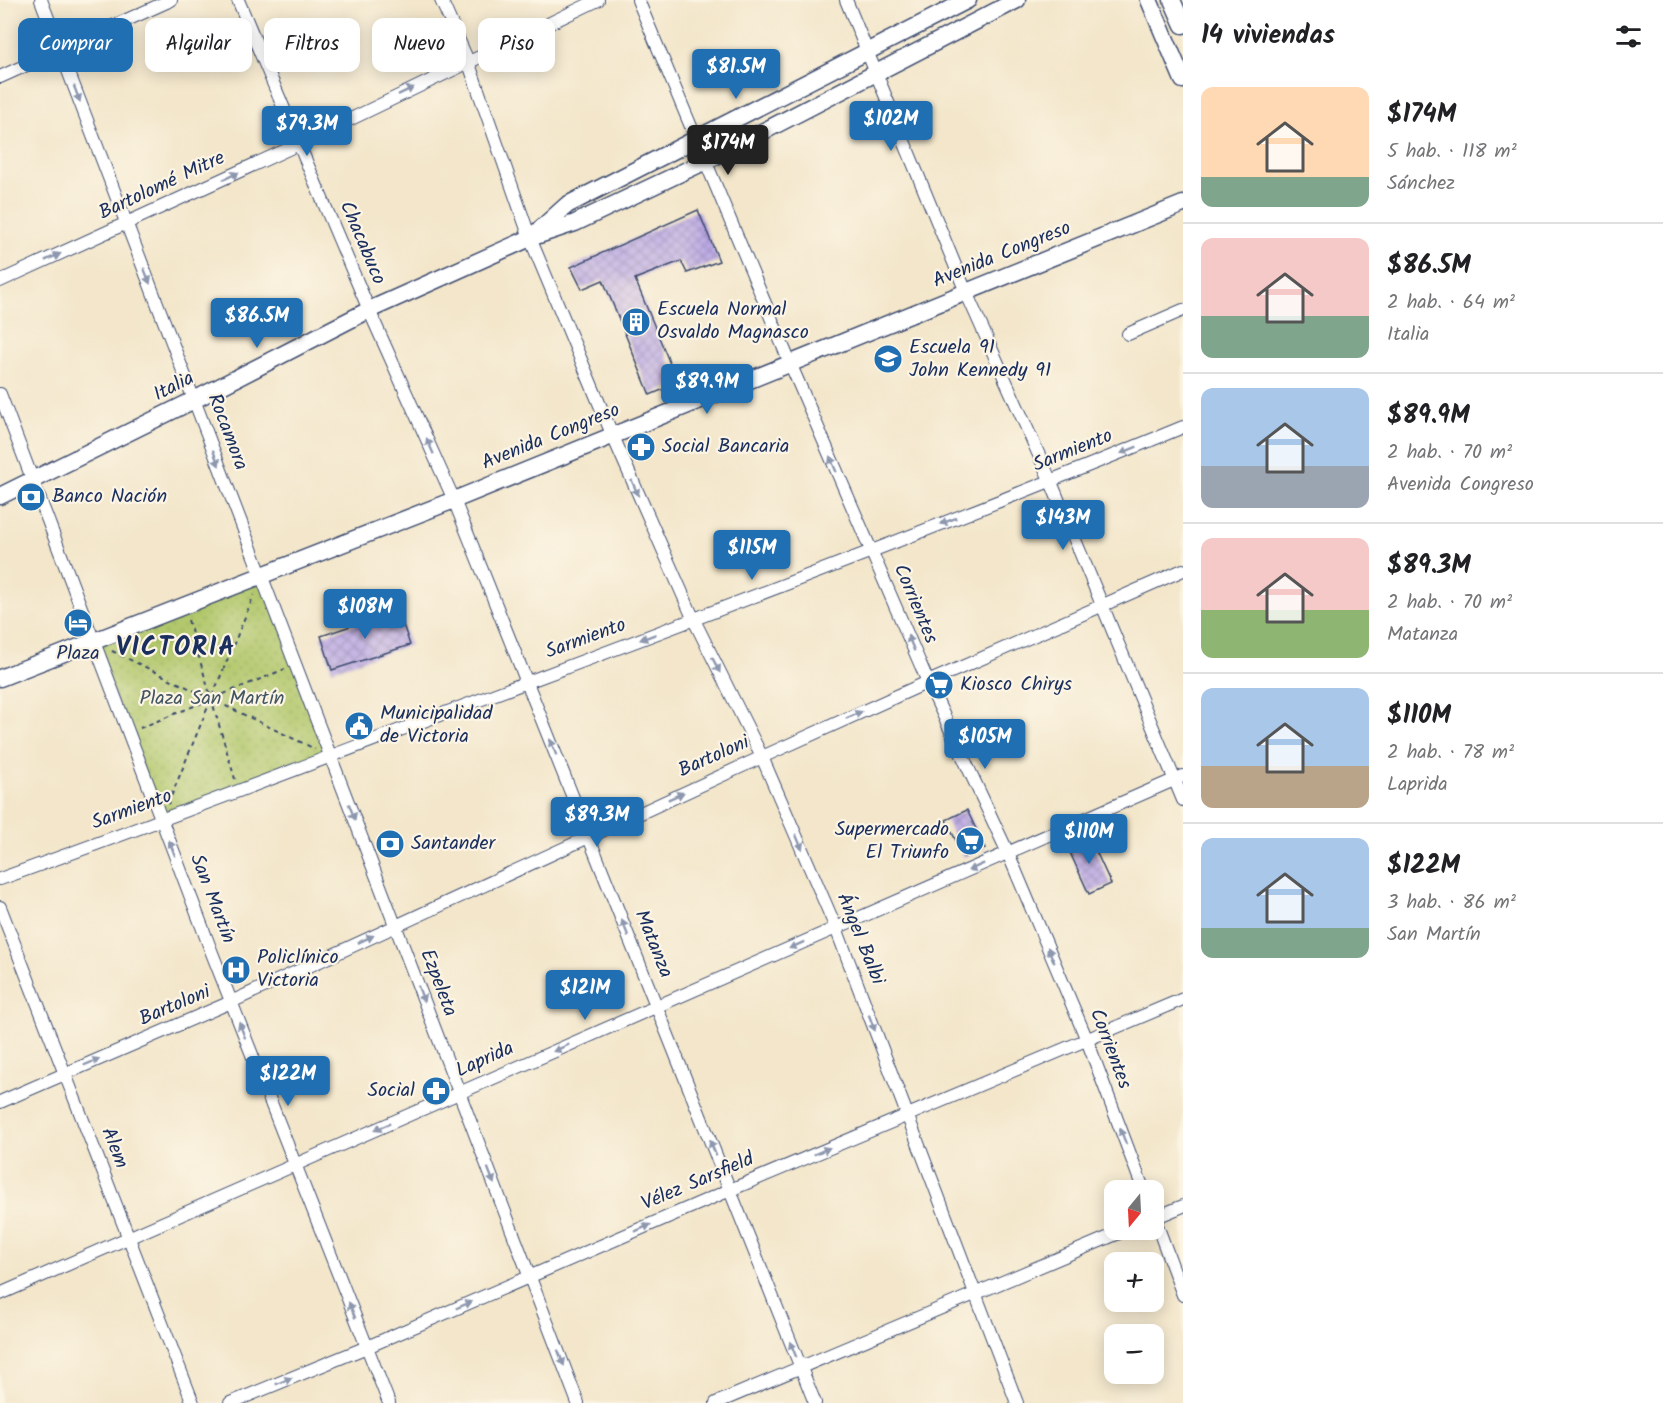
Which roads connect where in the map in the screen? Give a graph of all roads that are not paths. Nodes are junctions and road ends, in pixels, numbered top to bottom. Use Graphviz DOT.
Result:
graph roads {
  1 [pos="41,0"];
  2 [pos="171,0"];
  3 [pos="238,0"];
  4 [pos="441,0"];
  5 [pos="598,0"];
  6 [pos="638,0"];
  7 [pos="846,0"];
  8 [pos="968,0"];
  9 [pos="1017,0"];
  10 [pos="1149,0"];
  11 [pos="1172,0"];
  12 [pos="48,18"];
  13 [pos="131,18"];
  14 [pos="1183,25"];
  15 [pos="867,52"];
  16 [pos="468,61"];
  17 [pos="18,69"];
  18 [pos="68,72"];
  19 [pos="875,74"];
  20 [pos="0,77"];
  21 [pos="1183,80"];
  22 [pos="697,139"];
  23 [pos="299,144"];
  24 [pos="706,161"];
  25 [pos="1183,204"];
  26 [pos="127,224"];
  27 [pos="530,238"];
  28 [pos="0,281"];
  29 [pos="966,292"];
  30 [pos="369,310"];
  31 [pos="1183,310"];
  32 [pos="1128,334"];
  33 [pos="790,363"];
  34 [pos="0,394"];
  35 [pos="194,400"];
  36 [pos="1183,428"];
  37 [pos="612,434"];
  38 [pos="33,480"];
  39 [pos="1051,482"];
  40 [pos="0,496"];
  41 [pos="454,500"];
  42 [pos="871,550"];
  43 [pos="1183,570"];
  44 [pos="261,576"];
  45 [pos="1102,606"];
  46 [pos="694,620"];
  47 [pos="94,642"];
  48 [pos="0,678"];
  49 [pos="527,682"];
  50 [pos="928,682"];
  51 [pos="331,757"];
  52 [pos="762,757"];
  53 [pos="1179,777"];
  54 [pos="1183,800"];
  55 [pos="162,820"];
  56 [pos="588,836"];
  57 [pos="1008,852"];
  58 [pos="0,879"];
  59 [pos="0,908"];
  60 [pos="395,925"];
  61 [pos="836,928"];
  62 [pos="1183,999"];
  63 [pos="231,1002"];
  64 [pos="657,1006"];
  65 [pos="1087,1040"];
  66 [pos="65,1074"];
  67 [pos="459,1093"];
  68 [pos="0,1102"];
  69 [pos="907,1115"];
  70 [pos="295,1165"];
  71 [pos="1140,1180"];
  72 [pos="730,1190"];
  73 [pos="1183,1206"];
  74 [pos="1164,1214"];
  75 [pos="128,1238"];
  76 [pos="1104,1239"];
  77 [pos="1162,1240"];
  78 [pos="530,1277"];
  79 [pos="0,1294"];
  80 [pos="976,1294"];
  81 [pos="1183,1295"];
  82 [pos="367,1347"];
  83 [pos="801,1369"];
  84 [pos="193,1403"];
  85 [pos="230,1403"];
  86 [pos="389,1403"];
  87 [pos="578,1403"];
  88 [pos="716,1403"];
  89 [pos="815,1403"];
  90 [pos="1017,1403"];
  1 -- 12 [label="street, Rocamora"];
  2 -- 13 [label="street"];
  3 -- 23 [label="street, Chacabuco"];
  4 -- 16 [label="street, Ángel Balbi"];
  5 -- 16 [label="street, Bartolomé Mitre"];
  6 -- 22 [label="street, Corrientes"];
  7 -- 15 [label="street"];
  8 -- 15 [label="street"];
  9 -- 19 [label="street"];
  10 -- 21 [label="street"];
  11 -- 14 [label="street"];
  15 -- 19 [label="street"];
  15 -- 22 [label="street"];
  23 -- 16 [label="street, Bartolomé Mitre, one-way"];
  16 -- 27 [label="street, Ángel Balbi"];
  17 -- 20 [label="street"];
  18 -- 26 [label="street, Rocamora, one-way"];
  19 -- 24 [label="street"];
  19 -- 29 [label="street"];
  22 -- 24 [label="street, Corrientes"];
  22 -- 27 [label="street"];
  26 -- 23 [label="street, Bartolomé Mitre, one-way"];
  23 -- 30 [label="street, Chacabuco"];
  24 -- 27 [label="street"];
  24 -- 33 [label="street, Corrientes"];
  25 -- 29 [label="street, Avenida Congreso"];
  28 -- 26 [label="street, Bartolomé Mitre, one-way"];
  26 -- 35 [label="street, Rocamora, one-way"];
  27 -- 30 [label="street, Italia"];
  27 -- 37 [label="street, Ángel Balbi"];
  29 -- 33 [label="street, Avenida Congreso"];
  29 -- 39 [label="street"];
  30 -- 35 [label="street, Italia"];
  41 -- 30 [label="street, Chacabuco, one-way"];
  31 -- 32 [label="street"];
  33 -- 37 [label="street, Avenida Congreso"];
  42 -- 33 [label="street, Corrientes, one-way"];
  34 -- 38 [label="street, San Martín"];
  35 -- 38 [label="street, Italia"];
  35 -- 44 [label="street, Rocamora, one-way"];
  36 -- 39 [label="street, Sarmiento, one-way"];
  37 -- 41 [label="street, Avenida Congreso"];
  37 -- 46 [label="street, Ángel Balbi, one-way"];
  38 -- 40 [label="street, Italia"];
  38 -- 47 [label="street, San Martín"];
  39 -- 42 [label="street, Sarmiento, one-way"];
  39 -- 45 [label="street"];
  41 -- 44 [label="street, Avenida Congreso"];
  41 -- 49 [label="street, Matanza"];
  42 -- 46 [label="street, Sarmiento"];
  50 -- 42 [label="street, Corrientes, one-way"];
  43 -- 45 [label="street, Bartoloni"];
  44 -- 47 [label="street, Avenida Congreso"];
  44 -- 51 [label="street, Ezpeleta"];
  45 -- 50 [label="street, Bartoloni"];
  45 -- 53 [label="street"];
  46 -- 49 [label="street, Sarmiento, one-way"];
  46 -- 52 [label="street, Ángel Balbi, one-way"];
  47 -- 48 [label="street, Avenida Congreso"];
  47 -- 55 [label="street, San Martín"];
  49 -- 51 [label="street, Sarmiento"];
  56 -- 49 [label="street, Matanza, one-way"];
  52 -- 50 [label="street, Bartoloni, one-way"];
  50 -- 57 [label="street, Corrientes"];
  51 -- 55 [label="street, Sarmiento"];
  51 -- 60 [label="street, Ezpeleta, one-way"];
  56 -- 52 [label="street, Bartoloni, one-way"];
  52 -- 61 [label="street, Ángel Balbi, one-way"];
  53 -- 54 [label="street"];
  53 -- 57 [label="street, Laprida"];
  55 -- 58 [label="street, Sarmiento"];
  63 -- 55 [label="street, San Martín, one-way"];
  56 -- 60 [label="street, Bartoloni"];
  64 -- 56 [label="street, Matanza, one-way"];
  57 -- 61 [label="street, Laprida, one-way"];
  65 -- 57 [label="street, Corrientes, one-way"];
  59 -- 66 [label="street, Alem"];
  63 -- 60 [label="street, Bartoloni, one-way"];
  60 -- 67 [label="street, Ezpeleta, one-way"];
  61 -- 64 [label="street, Laprida, one-way"];
  61 -- 69 [label="street, Ángel Balbi, one-way"];
  62 -- 65 [label="street, Vélez Sarsfield"];
  66 -- 63 [label="street, Bartoloni, one-way"];
  70 -- 63 [label="street, San Martín, one-way"];
  64 -- 67 [label="street, Laprida, one-way"];
  72 -- 64 [label="street, Matanza, one-way"];
  65 -- 69 [label="street, Vélez Sarsfield"];
  71 -- 65 [label="street, Corrientes, one-way"];
  66 -- 68 [label="street, Bartoloni"];
  66 -- 75 [label="street, Alem"];
  67 -- 70 [label="street, Laprida, one-way"];
  67 -- 78 [label="street, Ezpeleta, one-way"];
  72 -- 69 [label="street, Vélez Sarsfield, one-way"];
  69 -- 80 [label="street, Ángel Balbi"];
  70 -- 75 [label="street, Laprida"];
  82 -- 70 [label="street, San Martín, one-way"];
  78 -- 72 [label="street, Vélez Sarsfield, one-way"];
  83 -- 72 [label="street, Matanza, one-way"];
  73 -- 74 [label="street"];
  75 -- 79 [label="street, Laprida"];
  75 -- 84 [label="street, Alem"];
  76 -- 80 [label="street"];
  77 -- 81 [label="street"];
  82 -- 78 [label="street, Vélez Sarsfield, one-way"];
  78 -- 87 [label="street, Ezpeleta, one-way"];
  80 -- 83 [label="street"];
  80 -- 90 [label="street, Ángel Balbi"];
  85 -- 82 [label="street, Vélez Sarsfield, one-way"];
  82 -- 86 [label="street, San Martín"];
  83 -- 88 [label="street"];
  83 -- 89 [label="street, Matanza"];
}
